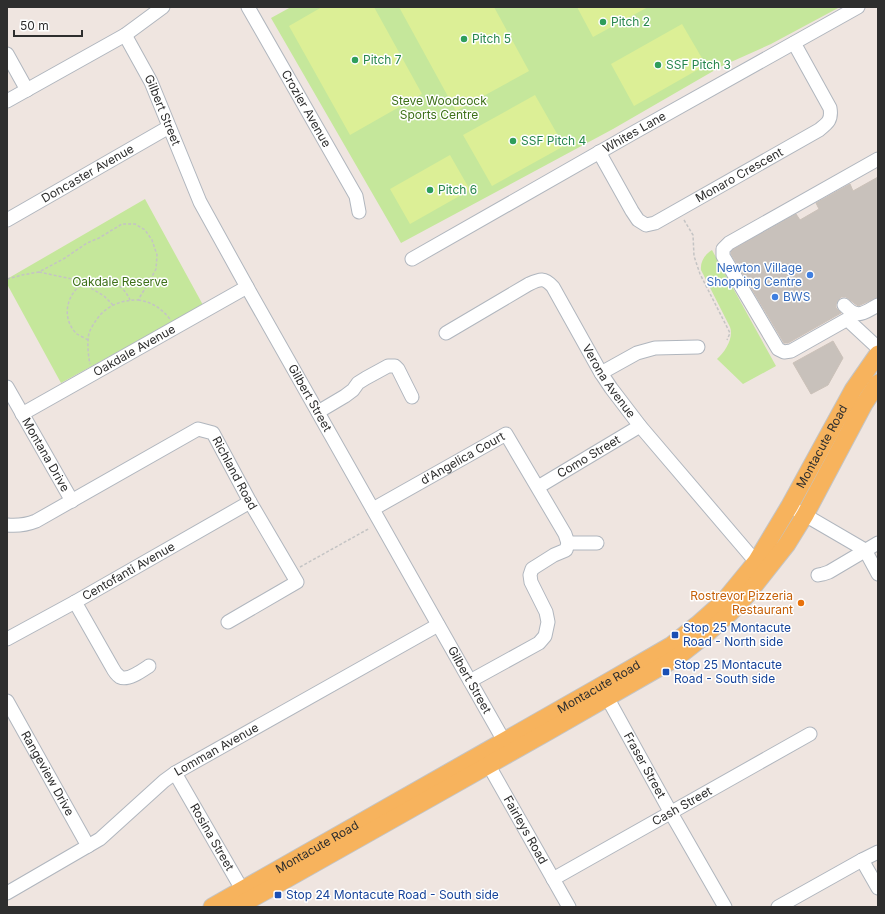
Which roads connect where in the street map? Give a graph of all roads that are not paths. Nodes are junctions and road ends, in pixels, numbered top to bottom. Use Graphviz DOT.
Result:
graph roads {
  1 [pos="163,7"];
  2 [pos="248,7"];
  3 [pos="858,7"];
  4 [pos="126,35"];
  5 [pos="794,44"];
  6 [pos="7,54"];
  7 [pos="27,90"];
  8 [pos="7,101"];
  9 [pos="169,127"];
  10 [pos="599,152"];
  11 [pos="878,159"];
  12 [pos="359,212"];
  13 [pos="7,220"];
  14 [pos="412,259"];
  15 [pos="247,287"];
  16 [pos="844,304"];
  17 [pos="878,305"];
  18 [pos="446,332"];
  19 [pos="698,347"];
  20 [pos="878,348"];
  21 [pos="878,354"];
  22 [pos="601,373"];
  23 [pos="878,383"];
  24 [pos="7,387"];
  25 [pos="412,397"];
  26 [pos="318,412"];
  27 [pos="22,414"];
  28 [pos="640,426"];
  29 [pos="538,487"];
  30 [pos="72,501"];
  31 [pos="250,502"];
  32 [pos="789,507"];
  33 [pos="373,509"];
  34 [pos="805,515"];
  35 [pos="7,525"];
  36 [pos="596,543"];
  37 [pos="878,543"];
  38 [pos="567,546"];
  39 [pos="865,550"];
  40 [pos="756,562"];
  41 [pos="878,574"];
  42 [pos="818,575"];
  43 [pos="75,602"];
  44 [pos="228,622"];
  45 [pos="438,625"];
  46 [pos="7,640"];
  47 [pos="150,666"];
  48 [pos="470,681"];
  49 [pos="604,692"];
  50 [pos="7,701"];
  51 [pos="810,734"];
  52 [pos="507,747"];
  53 [pos="485,760"];
  54 [pos="175,773"];
  55 [pos="671,813"];
  56 [pos="88,846"];
  57 [pos="878,852"];
  58 [pos="862,860"];
  59 [pos="553,879"];
  60 [pos="878,888"];
  61 [pos="7,893"];
  62 [pos="242,899"];
  63 [pos="212,907"];
  64 [pos="569,907"];
  65 [pos="725,907"];
  66 [pos="778,907"];
  1 -- 4 [label="street"];
  2 -- 12 [label="street, Crozier Avenue"];
  3 -- 5 [label="street, Whites Lane"];
  4 -- 7 [label="street"];
  4 -- 9 [label="street, Gilbert Street"];
  5 -- 10 [label="street, Whites Lane"];
  5 -- 10 [label="street, Monaro Crescent"];
  6 -- 7 [label="street"];
  7 -- 8 [label="street"];
  9 -- 13 [label="street, Doncaster Avenue"];
  9 -- 15 [label="street, Gilbert Street"];
  10 -- 14 [label="street, Whites Lane"];
  11 -- 20 [label="street"];
  15 -- 26 [label="street, Gilbert Street"];
  15 -- 27 [label="street, Oakdale Avenue"];
  16 -- 17 [label="street"];
  18 -- 22 [label="street, Verona Avenue"];
  19 -- 22 [label="street"];
  21 -- 32 [label="main road, Montacute Road"];
  22 -- 28 [label="street, Verona Avenue"];
  23 -- 34 [label="main road, Montacute Road"];
  24 -- 27 [label="street, Montana Drive"];
  25 -- 26 [label="street"];
  26 -- 33 [label="street, Gilbert Street"];
  27 -- 30 [label="street, Montana Drive"];
  28 -- 29 [label="street, Como Street"];
  28 -- 40 [label="street, Verona Avenue"];
  29 -- 33 [label="street, d'Angelica Court"];
  29 -- 38 [label="street, d'Angelica Court"];
  30 -- 31 [label="street, Richland Road"];
  30 -- 35 [label="street, Richland Road"];
  31 -- 43 [label="street, Centofanti Avenue"];
  31 -- 44 [label="street, Richland Road"];
  32 -- 34 [label="street"];
  32 -- 40 [label="main road, Montacute Road"];
  33 -- 45 [label="street, Gilbert Street"];
  34 -- 39 [label="street"];
  34 -- 49 [label="main road, Montacute Road"];
  36 -- 38 [label="street"];
  37 -- 39 [label="street"];
  38 -- 48 [label="street"];
  39 -- 41 [label="street"];
  39 -- 42 [label="street"];
  40 -- 49 [label="main road, Montacute Road"];
  43 -- 46 [label="street, Centofanti Avenue"];
  43 -- 47 [label="street"];
  45 -- 48 [label="street, Gilbert Street"];
  45 -- 54 [label="street, Lomman Avenue"];
  48 -- 52 [label="street, Gilbert Street"];
  49 -- 52 [label="main road, Montacute Road"];
  49 -- 55 [label="street, Fraser Street"];
  50 -- 56 [label="street, Rangeview Drive"];
  51 -- 55 [label="street, Cash Street"];
  52 -- 53 [label="main road, Montacute Road"];
  53 -- 59 [label="street, Fairleys Road"];
  53 -- 62 [label="main road, Montacute Road"];
  54 -- 56 [label="street, Lomman Avenue"];
  54 -- 62 [label="street, Rosina Street"];
  55 -- 59 [label="street, Cash Street"];
  55 -- 65 [label="street, Fraser Street"];
  56 -- 61 [label="street, Lomman Avenue"];
  57 -- 58 [label="street"];
  58 -- 60 [label="street"];
  58 -- 66 [label="street"];
  59 -- 64 [label="street, Fairleys Road"];
  62 -- 63 [label="main road, Montacute Road"];
}
